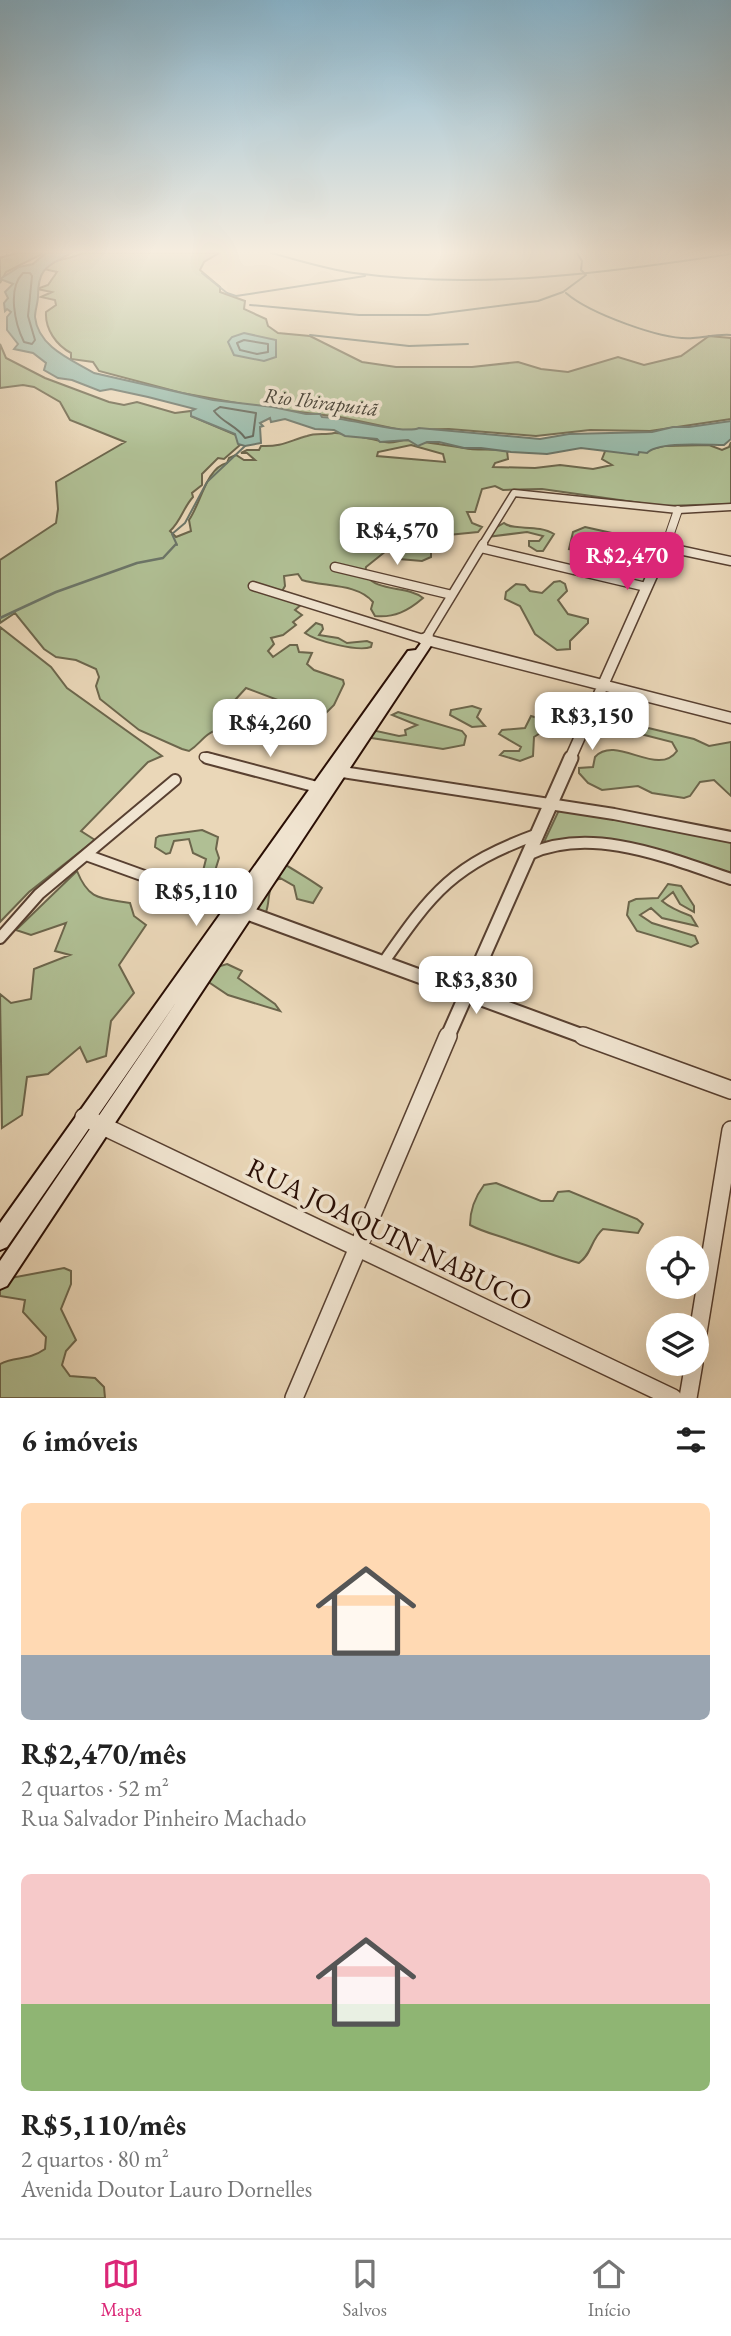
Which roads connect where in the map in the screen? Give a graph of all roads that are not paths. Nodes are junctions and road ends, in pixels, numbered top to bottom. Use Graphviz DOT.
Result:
graph roads {
  1 [pos="731,507"];
  2 [pos="678,510"];
  3 [pos="665,547"];
  4 [pos="481,548"];
  5 [pos="731,561"];
  6 [pos="335,567"];
  7 [pos="253,586"];
  8 [pos="646,587"];
  9 [pos="452,595"];
  10 [pos="427,638"];
  11 [pos="604,685"];
  12 [pos="731,718"];
  13 [pos="204,757"];
  14 [pos="336,771"];
  15 [pos="175,780"];
  16 [pos="324,789"];
  17 [pos="551,806"];
  18 [pos="538,834"];
  19 [pos="731,837"];
  20 [pos="86,855"];
  21 [pos="526,857"];
  22 [pos="731,879"];
  23 [pos="240,911"];
  24 [pos="0,938"];
  25 [pos="383,963"];
  26 [pos="466,993"];
  27 [pos="731,1090"];
  28 [pos="84,1117"];
  29 [pos="104,1127"];
  30 [pos="731,1130"];
  31 [pos="0,1240"];
  32 [pos="359,1248"];
  33 [pos="0,1279"];
  34 [pos="701,1313"];
  35 [pos="692,1376"];
  36 [pos="294,1398"];
  37 [pos="673,1398"];
  38 [pos="688,1398"];
  1 -- 2 [label="street"];
  2 -- 3 [label="street"];
  2 -- 4 [label="street"];
  3 -- 5 [label="street"];
  3 -- 8 [label="street"];
  4 -- 8 [label="street"];
  4 -- 9 [label="street"];
  6 -- 9 [label="street"];
  7 -- 10 [label="street"];
  8 -- 11 [label="street"];
  9 -- 10 [label="street"];
  10 -- 11 [label="street"];
  10 -- 14 [label="main road"];
  11 -- 12 [label="street"];
  11 -- 17 [label="street"];
  13 -- 16 [label="street"];
  14 -- 16 [label="main road"];
  14 -- 17 [label="street"];
  15 -- 20 [label="street"];
  16 -- 23 [label="main road"];
  17 -- 18 [label="street"];
  17 -- 19 [label="street"];
  18 -- 21 [label="street"];
  18 -- 25 [label="street"];
  20 -- 23 [label="street"];
  20 -- 24 [label="street"];
  21 -- 22 [label="street"];
  21 -- 26 [label="street"];
  23 -- 25 [label="street"];
  23 -- 28 [label="main road"];
  23 -- 29 [label="main road"];
  25 -- 26 [label="street"];
  26 -- 27 [label="street"];
  26 -- 32 [label="street"];
  28 -- 29 [label="street, RUA JOAQUIN NABUCO"];
  28 -- 31 [label="main road"];
  29 -- 32 [label="street, RUA JOAQUIN NABUCO"];
  29 -- 33 [label="main road"];
  30 -- 34 [label="street"];
  32 -- 36 [label="street"];
  32 -- 37 [label="street, RUA JOAQUIN NABUCO"];
  35 -- 38 [label="street"];
}
